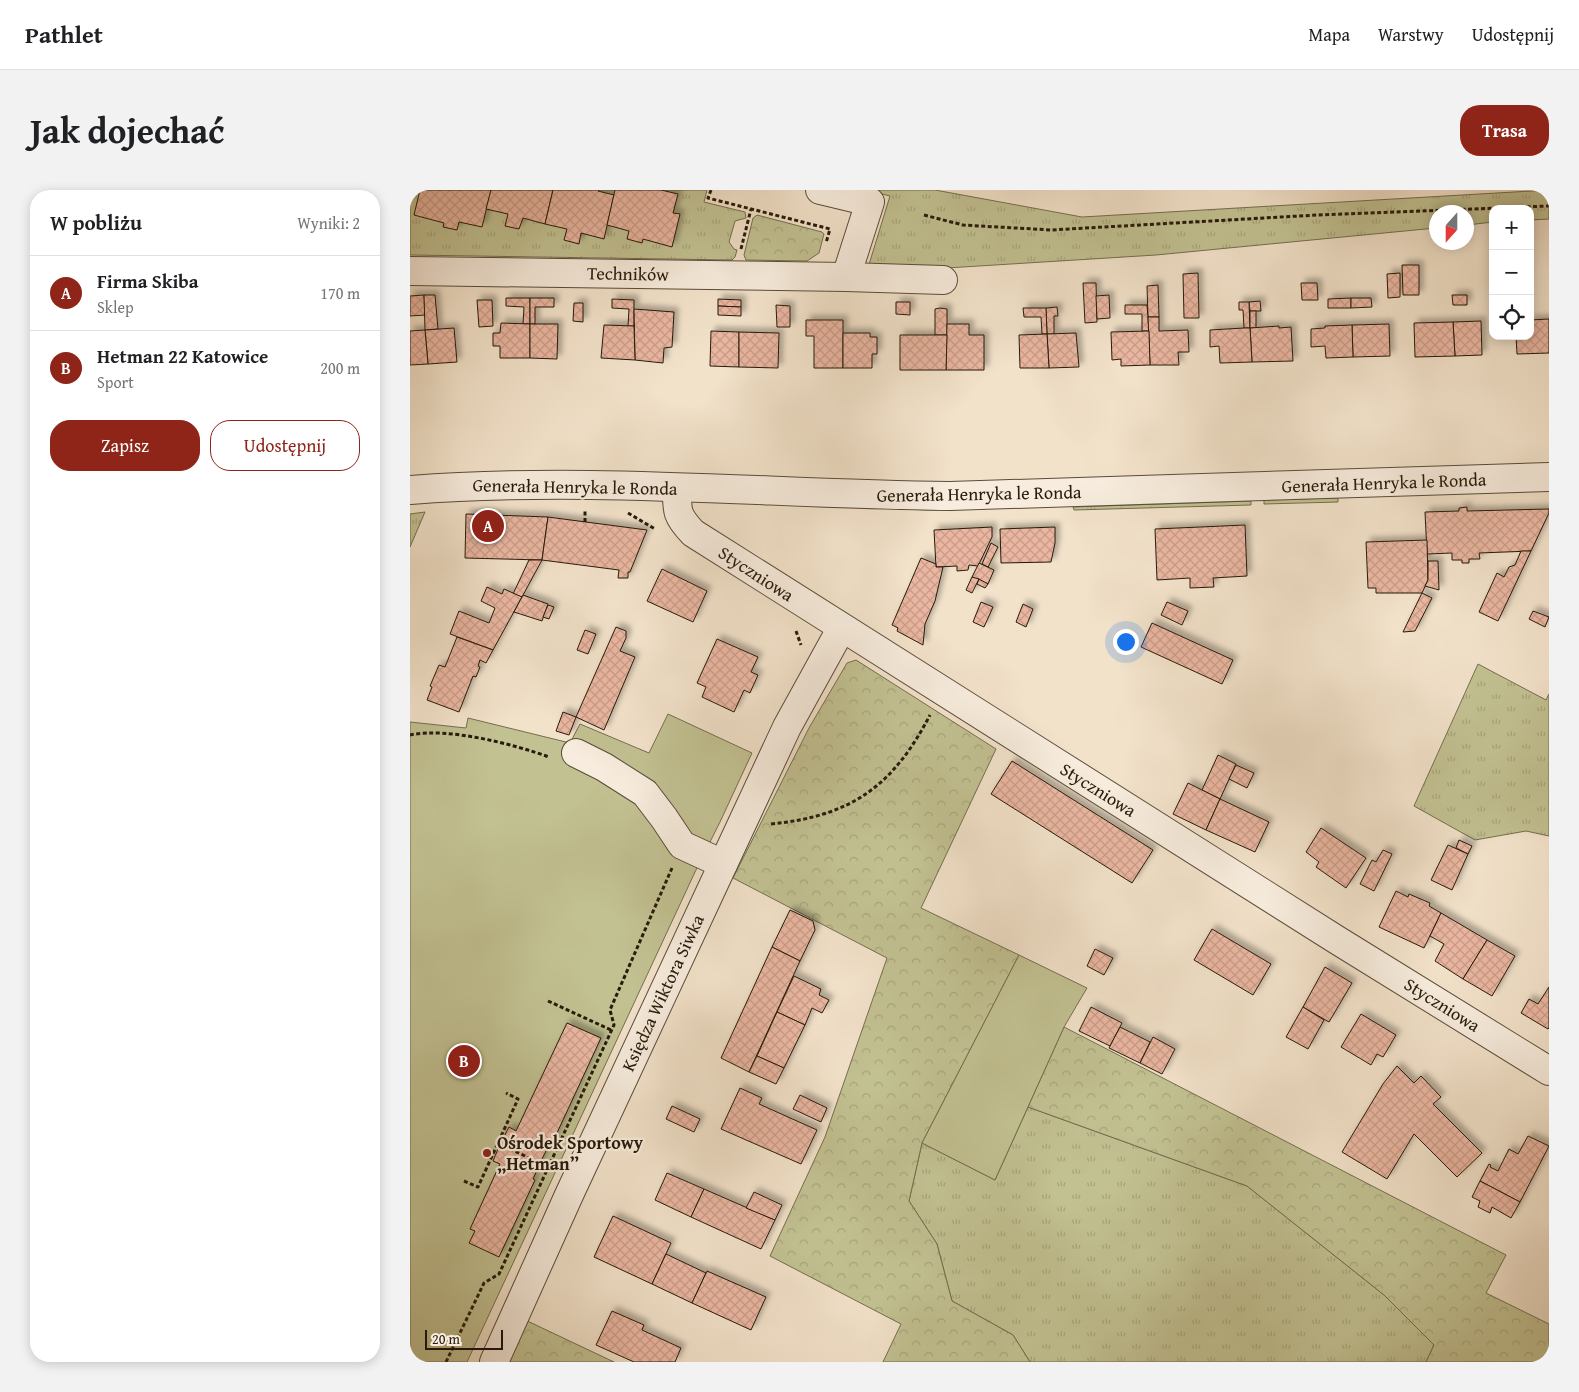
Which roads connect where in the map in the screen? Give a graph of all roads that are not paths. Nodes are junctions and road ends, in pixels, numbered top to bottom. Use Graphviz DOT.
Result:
graph roads {
  1 [pos="820,190"];
  2 [pos="410,271"];
  3 [pos="846,277"];
  4 [pos="944,280"];
  5 [pos="1549,477"];
  6 [pos="677,488"];
  7 [pos="410,490"];
  8 [pos="841,628"];
  9 [pos="576,753"];
  10 [pos="723,864"];
  11 [pos="1549,1071"];
  12 [pos="494,1362"];
  1 -- 3 [label="street"];
  2 -- 3 [label="street, Techników"];
  3 -- 4 [label="street, Techników"];
  5 -- 6 [label="street, Generała Henryka le Ronda"];
  6 -- 7 [label="street, Generała Henryka le Ronda"];
  6 -- 8 [label="street, Styczniowa"];
  8 -- 10 [label="street, Księdza Wiktora Siwka"];
  8 -- 11 [label="street, Styczniowa"];
  9 -- 10 [label="street"];
  10 -- 12 [label="street, Księdza Wiktora Siwka"];
}
